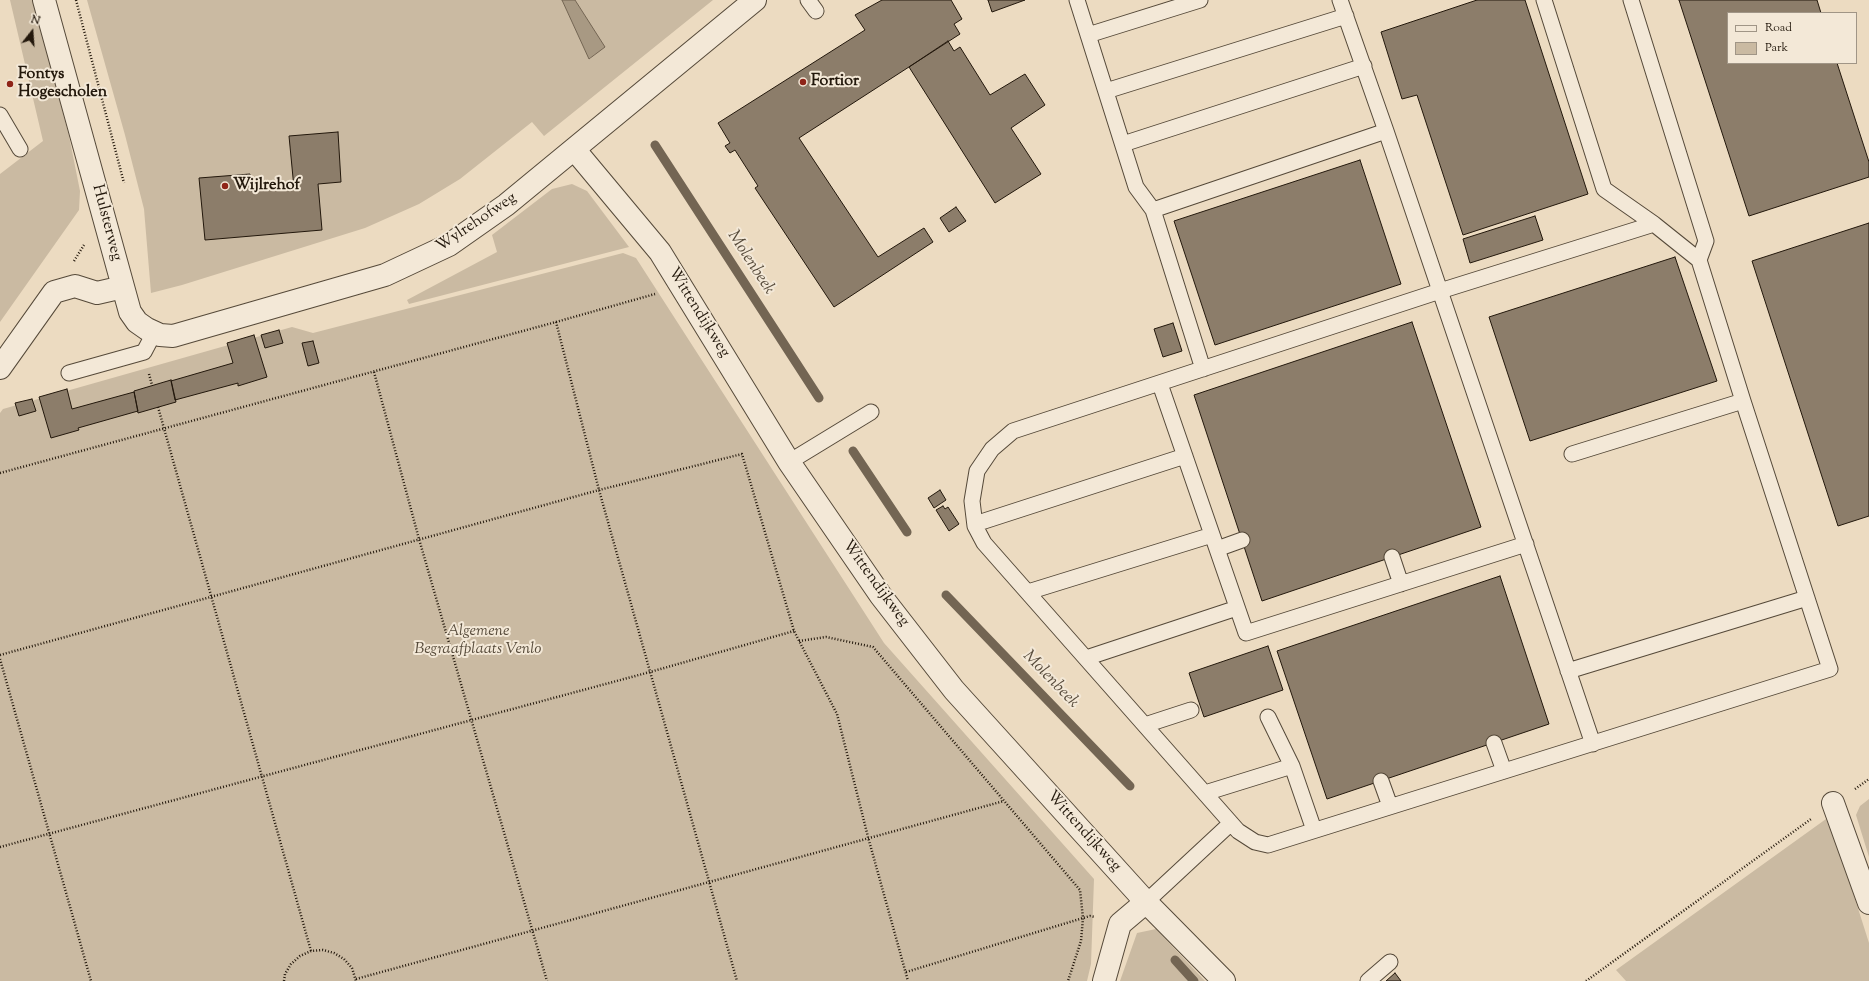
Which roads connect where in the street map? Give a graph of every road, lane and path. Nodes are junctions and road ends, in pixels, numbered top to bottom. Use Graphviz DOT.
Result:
graph roads {
  1 [pos="44,0"];
  2 [pos="755,0"];
  3 [pos="1077,0"];
  4 [pos="1200,0"];
  5 [pos="1340,0"];
  6 [pos="1544,0"];
  7 [pos="1631,0"];
  8 [pos="1346,16"];
  9 [pos="1088,35"];
  10 [pos="1364,66"];
  11 [pos="1106,91"];
  12 [pos="0,115"];
  13 [pos="1386,131"];
  14 [pos="1123,144"];
  15 [pos="20,149"];
  16 [pos="574,149"];
  17 [pos="1153,210"];
  18 [pos="1654,224"];
  19 [pos="108,231"];
  20 [pos="1700,260"];
  21 [pos="123,287"];
  22 [pos="1440,291"];
  23 [pos="54,292"];
  24 [pos="657,294"];
  25 [pos="556,322"];
  26 [pos="154,333"];
  27 [pos="0,368"];
  28 [pos="1203,369"];
  29 [pos="374,372"];
  30 [pos="69,374"];
  31 [pos="1160,384"];
  32 [pos="1743,401"];
  33 [pos="158,407"];
  34 [pos="871,412"];
  35 [pos="165,429"];
  36 [pos="1572,454"];
  37 [pos="1185,456"];
  38 [pos="789,462"];
  39 [pos="0,473"];
  40 [pos="599,490"];
  41 [pos="975,524"];
  42 [pos="1212,535"];
  43 [pos="419,539"];
  44 [pos="1242,540"];
  45 [pos="1526,544"];
  46 [pos="1217,549"];
  47 [pos="1392,557"];
  48 [pos="1401,584"];
  49 [pos="1028,592"];
  50 [pos="212,596"];
  51 [pos="1807,598"];
  52 [pos="1237,608"];
  53 [pos="794,631"];
  54 [pos="799,641"];
  55 [pos="0,655"];
  56 [pos="1086,658"];
  57 [pos="0,659"];
  58 [pos="1568,671"];
  59 [pos="650,672"];
  60 [pos="1191,710"];
  61 [pos="1268,717"];
  62 [pos="472,720"];
  63 [pos="1145,725"];
  64 [pos="1494,743"];
  65 [pos="1592,744"];
  66 [pos="1292,766"];
  67 [pos="1504,771"];
  68 [pos="262,777"];
  69 [pos="1381,781"];
  70 [pos="1205,793"];
  71 [pos="1004,801"];
  72 [pos="1833,803"];
  73 [pos="1390,806"];
  74 [pos="1231,823"];
  75 [pos="1314,830"];
  76 [pos="50,834"];
  77 [pos="868,837"];
  78 [pos="0,847"];
  79 [pos="710,881"];
  80 [pos="1146,902"];
  81 [pos="1869,903"];
  82 [pos="1083,918"];
  83 [pos="1120,924"];
  84 [pos="532,930"];
  85 [pos="311,951"];
  86 [pos="1390,962"];
  87 [pos="906,972"];
  88 [pos="356,980"];
  89 [pos="91,981"];
  90 [pos="284,981"];
  91 [pos="547,981"];
  92 [pos="737,981"];
  93 [pos="908,981"];
  94 [pos="1068,981"];
  95 [pos="1104,981"];
  96 [pos="1224,981"];
  97 [pos="1368,981"];
  98 [pos="1586,981"];
  1 -- 19 [label="street, Hulsterweg"];
  2 -- 16 [label="street, Wylrehofweg"];
  3 -- 9 [label="lane"];
  4 -- 9 [label="lane"];
  5 -- 8 [label="lane"];
  6 -- 18 [label="lane"];
  7 -- 20 [label="lane"];
  8 -- 10 [label="lane"];
  8 -- 11 [label="lane"];
  9 -- 11 [label="lane"];
  10 -- 13 [label="lane"];
  10 -- 14 [label="lane"];
  11 -- 14 [label="lane"];
  12 -- 15 [label="lane"];
  13 -- 17 [label="lane"];
  13 -- 22 [label="lane"];
  14 -- 17 [label="lane"];
  16 -- 26 [label="street, Wylrehofweg"];
  16 -- 38 [label="street, Wittendijkweg"];
  17 -- 28 [label="lane"];
  18 -- 20 [label="lane"];
  18 -- 22 [label="lane"];
  19 -- 21 [label="street, Hulsterweg"];
  19 -- 23 [label="path"];
  20 -- 32 [label="lane"];
  21 -- 23 [label="street"];
  21 -- 26 [label="street, Wylrehofweg"];
  22 -- 28 [label="lane"];
  22 -- 45 [label="lane"];
  23 -- 27 [label="street"];
  24 -- 25 [label="path"];
  25 -- 29 [label="path"];
  25 -- 40 [label="path"];
  26 -- 30 [label="lane"];
  28 -- 31 [label="lane"];
  29 -- 35 [label="path"];
  29 -- 43 [label="path"];
  31 -- 37 [label="lane"];
  31 -- 41 [label="lane"];
  32 -- 36 [label="lane"];
  32 -- 51 [label="lane"];
  33 -- 35 [label="path"];
  34 -- 38 [label="lane"];
  35 -- 39 [label="path"];
  35 -- 50 [label="path"];
  37 -- 41 [label="lane"];
  37 -- 42 [label="lane"];
  38 -- 80 [label="street, Wittendijkweg"];
  40 -- 43 [label="path"];
  40 -- 53 [label="path"];
  40 -- 59 [label="path"];
  41 -- 49 [label="lane"];
  42 -- 46 [label="lane"];
  42 -- 49 [label="lane"];
  43 -- 50 [label="path"];
  43 -- 62 [label="path"];
  44 -- 46 [label="lane"];
  45 -- 48 [label="lane"];
  45 -- 58 [label="lane"];
  46 -- 52 [label="lane"];
  47 -- 48 [label="lane"];
  48 -- 52 [label="lane"];
  49 -- 56 [label="lane"];
  50 -- 55 [label="path"];
  50 -- 68 [label="path"];
  51 -- 58 [label="lane"];
  51 -- 65 [label="lane"];
  52 -- 56 [label="lane"];
  53 -- 54 [label="path"];
  53 -- 59 [label="path"];
  54 -- 71 [label="path"];
  54 -- 77 [label="path"];
  56 -- 63 [label="lane"];
  57 -- 76 [label="path"];
  58 -- 65 [label="lane"];
  59 -- 62 [label="path"];
  59 -- 79 [label="path"];
  60 -- 63 [label="lane"];
  61 -- 66 [label="lane"];
  62 -- 68 [label="path"];
  62 -- 84 [label="path"];
  63 -- 70 [label="lane"];
  64 -- 67 [label="lane"];
  65 -- 67 [label="lane"];
  66 -- 70 [label="lane"];
  66 -- 75 [label="lane"];
  67 -- 73 [label="lane"];
  68 -- 76 [label="path"];
  68 -- 85 [label="path"];
  69 -- 73 [label="lane"];
  70 -- 74 [label="lane"];
  71 -- 77 [label="path"];
  71 -- 82 [label="path"];
  72 -- 81 [label="street"];
  72 -- 98 [label="path"];
  73 -- 75 [label="lane"];
  74 -- 75 [label="lane"];
  74 -- 80 [label="lane"];
  76 -- 78 [label="path"];
  76 -- 89 [label="path"];
  77 -- 79 [label="path"];
  77 -- 87 [label="path"];
  79 -- 84 [label="path"];
  79 -- 92 [label="path"];
  80 -- 83 [label="street"];
  80 -- 96 [label="street, Wittendijkweg"];
  82 -- 83 [label="path"];
  82 -- 87 [label="path"];
  82 -- 94 [label="path"];
  83 -- 95 [label="street"];
  84 -- 88 [label="path"];
  84 -- 91 [label="path"];
  85 -- 88 [label="path"];
  85 -- 90 [label="path"];
  86 -- 97 [label="lane"];
  87 -- 93 [label="path"];
}
